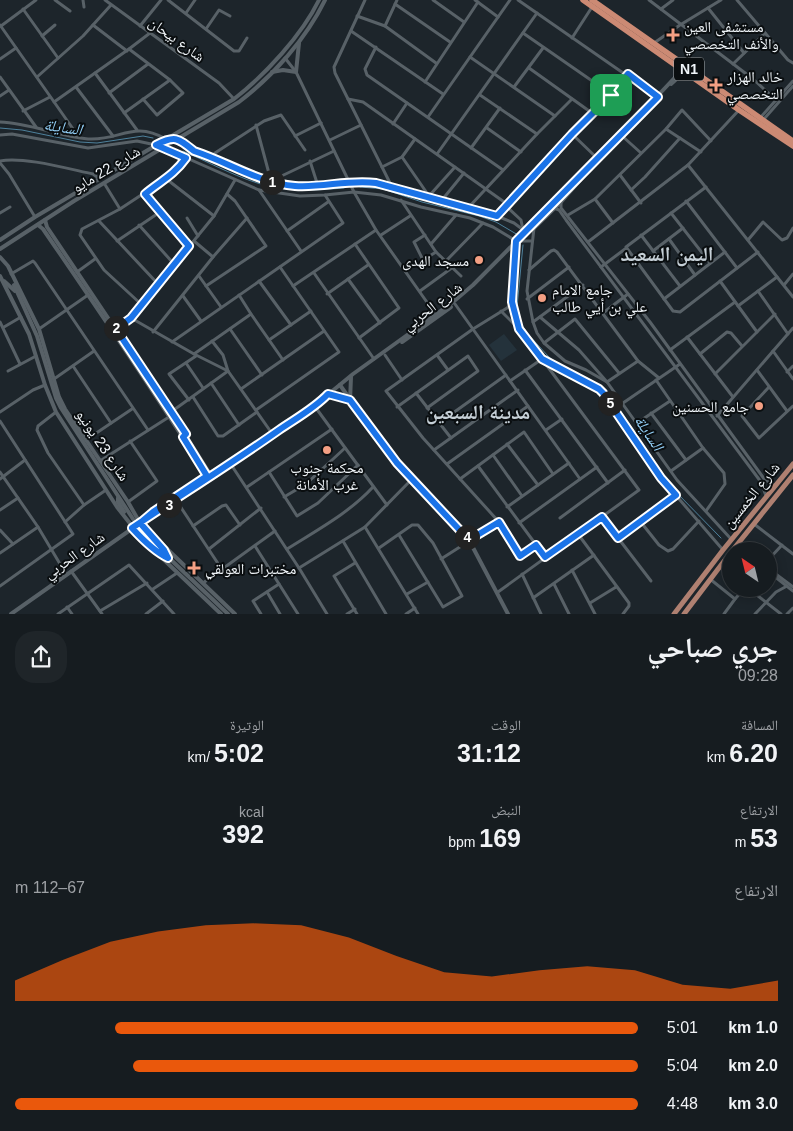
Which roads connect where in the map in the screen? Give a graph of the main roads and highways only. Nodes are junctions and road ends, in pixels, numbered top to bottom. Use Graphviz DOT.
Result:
graph roads {
  1 [pos="583,0"];
  2 [pos="592,3"];
  3 [pos="785,138"];
  4 [pos="793,141"];
  5 [pos="793,146"];
  6 [pos="793,464"];
  7 [pos="793,475"];
  8 [pos="739,542"];
  9 [pos="722,563"];
  10 [pos="695,586"];
  11 [pos="701,591"];
  12 [pos="674,614"];
  13 [pos="684,614"];
  1 -- 2 [label="highway, N1"];
  2 -- 3 [label="highway, N1"];
  2 -- 3 [label="highway, N1"];
  3 -- 4 [label="highway, N1"];
  3 -- 5 [label="highway, N1"];
  6 -- 10 [label="main road, شارع الخمسين"];
  7 -- 8 [label="main road, شارع الخمسين"];
  9 -- 11 [label="main road, شارع الخمسين"];
  10 -- 11 [label="main road"];
  10 -- 12 [label="main road, شارع الخمسين"];
  11 -- 13 [label="main road, شارع الخمسين"];
}
